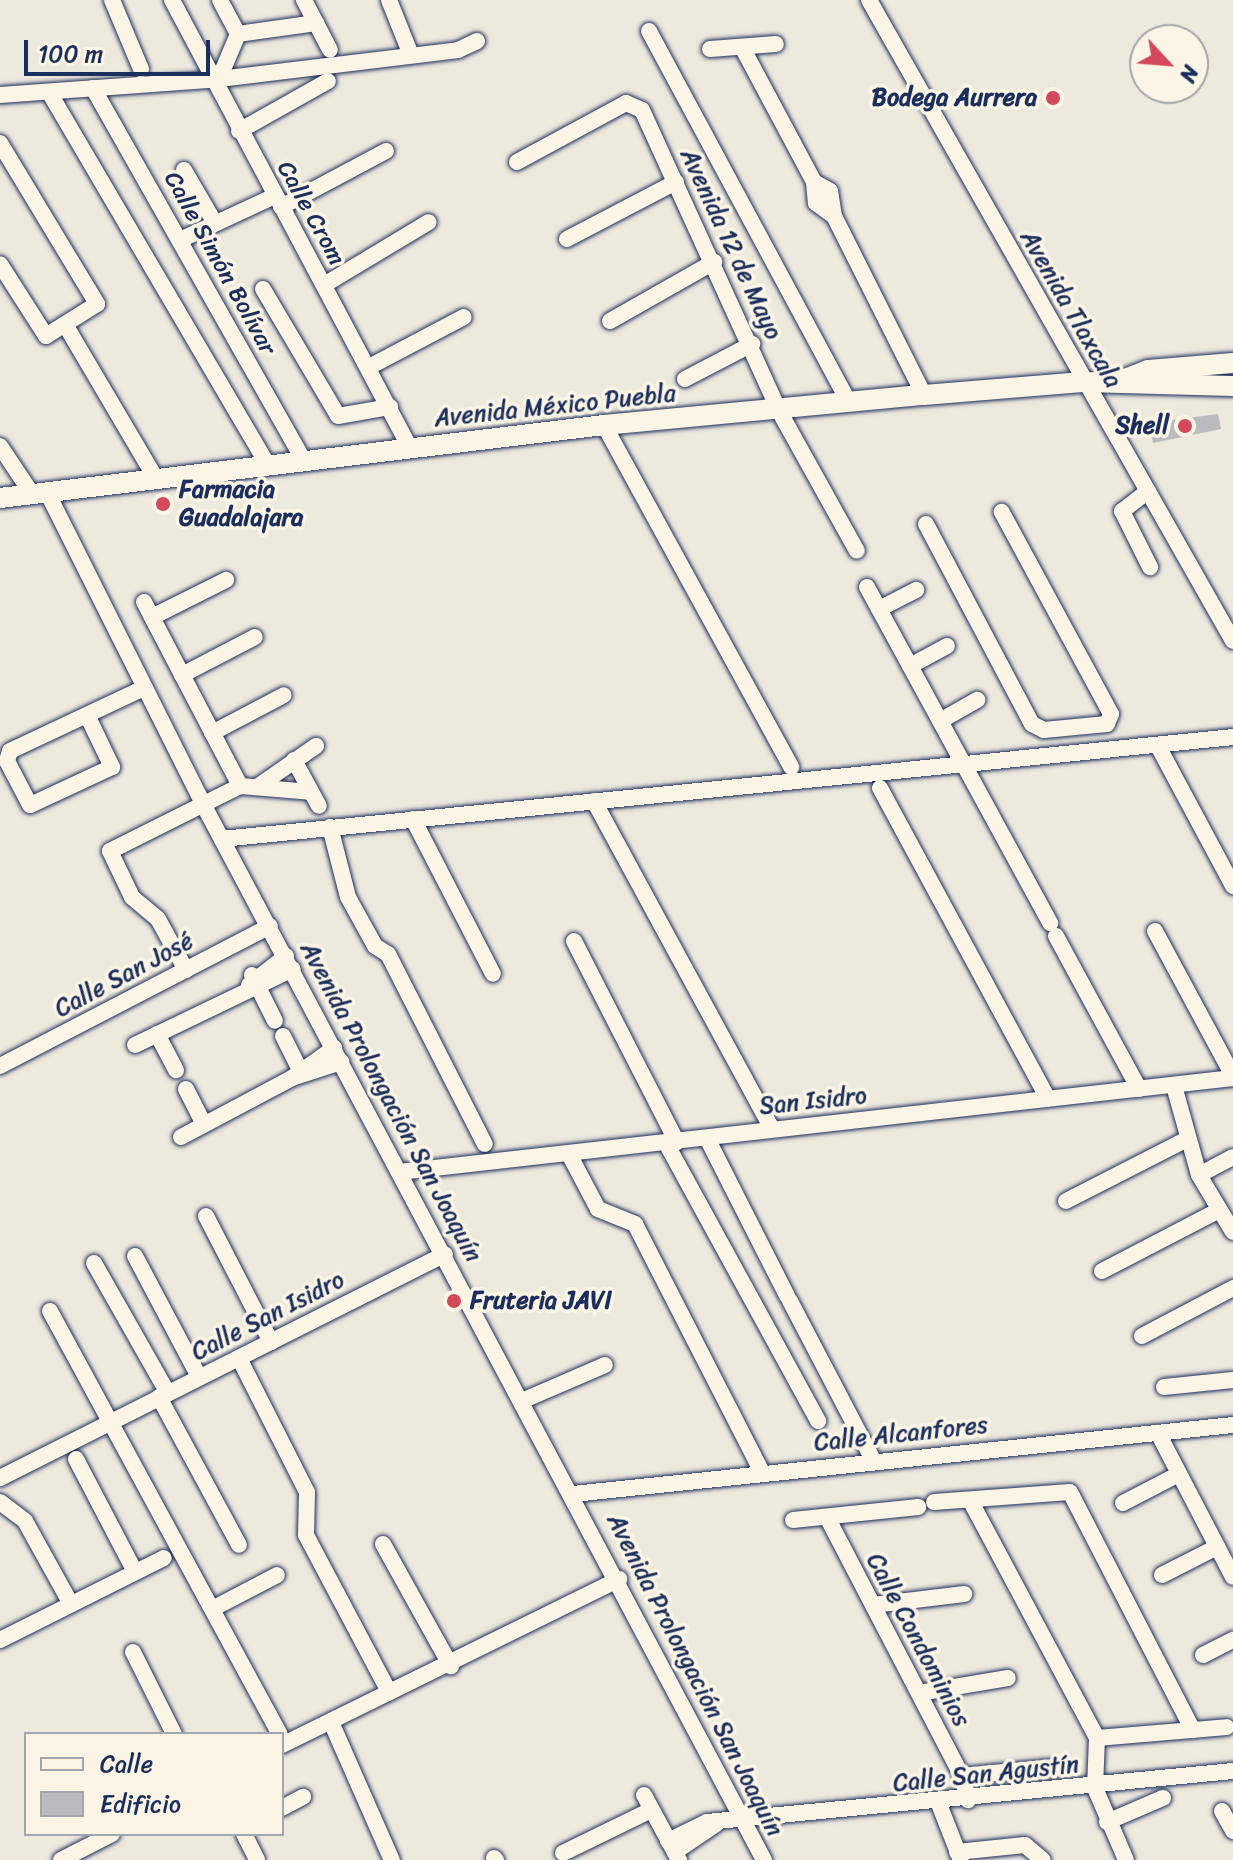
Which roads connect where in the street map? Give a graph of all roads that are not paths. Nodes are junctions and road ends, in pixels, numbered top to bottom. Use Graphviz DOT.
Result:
graph roads {
  1 [pos="112,0"];
  2 [pos="172,0"];
  3 [pos="220,0"];
  4 [pos="304,0"];
  5 [pos="389,0"];
  6 [pos="869,0"];
  7 [pos="316,23"];
  8 [pos="649,31"];
  9 [pos="238,34"];
  10 [pos="477,41"];
  11 [pos="776,44"];
  12 [pos="742,47"];
  13 [pos="710,49"];
  14 [pos="330,50"];
  15 [pos="411,55"];
  16 [pos="141,69"];
  17 [pos="215,80"];
  18 [pos="328,81"];
  19 [pos="93,88"];
  20 [pos="49,92"];
  21 [pos="0,95"];
  22 [pos="239,131"];
  23 [pos="0,143"];
  24 [pos="386,151"];
  25 [pos="517,162"];
  26 [pos="184,170"];
  27 [pos="676,182"];
  28 [pos="278,202"];
  29 [pos="429,222"];
  30 [pos="215,223"];
  31 [pos="567,239"];
  32 [pos="180,240"];
  33 [pos="714,262"];
  34 [pos="0,264"];
  35 [pos="324,285"];
  36 [pos="263,289"];
  37 [pos="464,317"];
  38 [pos="610,321"];
  39 [pos="66,326"];
  40 [pos="752,344"];
  41 [pos="1233,363"];
  42 [pos="369,367"];
  43 [pos="685,379"];
  44 [pos="1082,382"];
  45 [pos="1117,382"];
  46 [pos="1233,386"];
  47 [pos="924,395"];
  48 [pos="849,402"];
  49 [pos="390,407"];
  50 [pos="778,409"];
  51 [pos="604,425"];
  52 [pos="0,446"];
  53 [pos="410,448"];
  54 [pos="304,461"];
  55 [pos="268,465"];
  56 [pos="156,479"];
  57 [pos="1148,491"];
  58 [pos="40,493"];
  59 [pos="0,498"];
  60 [pos="1002,512"];
  61 [pos="926,524"];
  62 [pos="857,551"];
  63 [pos="1150,567"];
  64 [pos="226,580"];
  65 [pos="867,587"];
  66 [pos="916,590"];
  67 [pos="879,609"];
  68 [pos="1227,618"];
  69 [pos="255,637"];
  70 [pos="1233,641"];
  71 [pos="947,646"];
  72 [pos="910,666"];
  73 [pos="182,675"];
  74 [pos="144,688"];
  75 [pos="284,695"];
  76 [pos="977,700"];
  77 [pos="87,715"];
  78 [pos="940,721"];
  79 [pos="1079,727"];
  80 [pos="212,733"];
  81 [pos="1233,737"];
  82 [pos="316,746"];
  83 [pos="1158,746"];
  84 [pos="1083,752"];
  85 [pos="294,760"];
  86 [pos="965,765"];
  87 [pos="791,767"];
  88 [pos="248,787"];
  89 [pos="880,788"];
  90 [pos="594,801"];
  91 [pos="203,804"];
  92 [pos="413,819"];
  93 [pos="330,827"];
  94 [pos="222,839"];
  95 [pos="1233,886"];
  96 [pos="270,926"];
  97 [pos="1155,931"];
  98 [pos="574,941"];
  99 [pos="290,963"];
  100 [pos="186,970"];
  101 [pos="493,974"];
  102 [pos="253,983"];
  103 [pos="275,1021"];
  104 [pos="157,1034"];
  105 [pos="283,1036"];
  106 [pos="135,1045"];
  107 [pos="338,1055"];
  108 [pos="0,1066"];
  109 [pos="176,1070"];
  110 [pos="298,1074"];
  111 [pos="1233,1077"];
  112 [pos="1174,1086"];
  113 [pos="186,1089"];
  114 [pos="1139,1089"];
  115 [pos="1048,1099"];
  116 [pos="204,1124"];
  117 [pos="772,1129"];
  118 [pos="181,1137"];
  119 [pos="707,1138"];
  120 [pos="1187,1139"];
  121 [pos="671,1143"];
  122 [pos="485,1144"];
  123 [pos="569,1154"];
  124 [pos="1233,1157"];
  125 [pos="399,1172"];
  126 [pos="1199,1175"];
  127 [pos="1066,1201"];
  128 [pos="1219,1210"];
  129 [pos="206,1216"];
  130 [pos="1233,1232"];
  131 [pos="445,1254"];
  132 [pos="135,1256"];
  133 [pos="94,1263"];
  134 [pos="1102,1271"];
  135 [pos="1233,1288"];
  136 [pos="50,1311"];
  137 [pos="1142,1336"];
  138 [pos="271,1342"];
  139 [pos="239,1358"];
  140 [pos="605,1365"];
  141 [pos="199,1377"];
  142 [pos="1233,1380"];
  143 [pos="1164,1387"];
  144 [pos="163,1395"];
  145 [pos="524,1400"];
  146 [pos="111,1420"];
  147 [pos="818,1421"];
  148 [pos="1233,1425"];
  149 [pos="1158,1433"];
  150 [pos="76,1459"];
  151 [pos="873,1460"];
  152 [pos="763,1474"];
  153 [pos="1179,1474"];
  154 [pos="0,1479"];
  155 [pos="573,1494"];
  156 [pos="970,1500"];
  157 [pos="1123,1503"];
  158 [pos="7,1505"];
  159 [pos="827,1517"];
  160 [pos="793,1520"];
  161 [pos="383,1544"];
  162 [pos="239,1545"];
  163 [pos="1217,1547"];
  164 [pos="164,1558"];
  165 [pos="135,1572"];
  166 [pos="277,1575"];
  167 [pos="1162,1575"];
  168 [pos="1233,1577"];
  169 [pos="619,1579"];
  170 [pos="964,1594"];
  171 [pos="71,1604"];
  172 [pos="873,1605"];
  173 [pos="214,1608"];
  174 [pos="2,1634"];
  175 [pos="1233,1640"];
  176 [pos="133,1652"];
  177 [pos="1203,1655"];
  178 [pos="451,1666"];
  179 [pos="1008,1678"];
  180 [pos="389,1692"];
  181 [pos="919,1693"];
  182 [pos="331,1722"];
  183 [pos="1227,1727"];
  184 [pos="1193,1730"];
  185 [pos="173,1732"];
  186 [pos="278,1732"];
  187 [pos="1097,1738"];
  188 [pos="284,1739"];
  189 [pos="1056,1767"];
  190 [pos="1233,1771"];
  191 [pos="965,1788"];
  192 [pos="1095,1788"];
  193 [pos="303,1797"];
  194 [pos="1163,1798"];
  195 [pos="939,1804"];
  196 [pos="284,1807"];
  197 [pos="1222,1811"];
  198 [pos="743,1820"];
  199 [pos="1107,1822"];
  200 [pos="1233,1831"];
  201 [pos="110,1836"];
  202 [pos="245,1836"];
  203 [pos="674,1851"];
  204 [pos="563,1853"];
  205 [pos="88,1854"];
  206 [pos="959,1856"];
  207 [pos="61,1860"];
  208 [pos="257,1860"];
  209 [pos="392,1860"];
  210 [pos="764,1860"];
  211 [pos="1043,1860"];
  212 [pos="1126,1860"];
  1 -- 16 [label="street"];
  2 -- 17 [label="street, Calle Crom"];
  3 -- 9 [label="street"];
  4 -- 7 [label="street"];
  5 -- 15 [label="street"];
  6 -- 44 [label="street, Avenida Tlaxcala"];
  7 -- 9 [label="street"];
  7 -- 14 [label="street"];
  8 -- 48 [label="street"];
  9 -- 17 [label="street"];
  10 -- 15 [label="street"];
  11 -- 12 [label="street"];
  12 -- 13 [label="street"];
  12 -- 47 [label="street"];
  15 -- 17 [label="street"];
  17 -- 19 [label="street"];
  17 -- 22 [label="street, Calle Crom"];
  18 -- 22 [label="street"];
  19 -- 20 [label="street"];
  19 -- 32 [label="street, Calle Simón Bolívar"];
  20 -- 21 [label="street"];
  20 -- 55 [label="street"];
  22 -- 28 [label="street, Calle Crom"];
  23 -- 39 [label="street"];
  24 -- 28 [label="street"];
  25 -- 27 [label="street, Avenida 12 de Mayo"];
  26 -- 30 [label="street"];
  27 -- 31 [label="street"];
  27 -- 33 [label="street, Avenida 12 de Mayo"];
  28 -- 30 [label="street"];
  28 -- 35 [label="street, Calle Crom"];
  29 -- 35 [label="street"];
  30 -- 32 [label="street"];
  32 -- 54 [label="street, Calle Simón Bolívar"];
  33 -- 38 [label="street"];
  33 -- 40 [label="street, Avenida 12 de Mayo"];
  34 -- 39 [label="street"];
  35 -- 42 [label="street, Calle Crom"];
  36 -- 49 [label="street"];
  37 -- 42 [label="street"];
  39 -- 56 [label="street"];
  40 -- 43 [label="street"];
  40 -- 50 [label="street, Avenida 12 de Mayo"];
  41 -- 45 [label="main road, Avenida México Puebla"];
  42 -- 49 [label="street, Calle Crom"];
  44 -- 45 [label="main road, Avenida México Puebla"];
  44 -- 47 [label="main road, Avenida México Puebla"];
  44 -- 57 [label="street, Avenida Tlaxcala"];
  45 -- 46 [label="main road, Avenida México Puebla"];
  47 -- 48 [label="main road, Avenida México Puebla"];
  48 -- 50 [label="main road, Avenida México Puebla"];
  49 -- 53 [label="street, Calle Crom"];
  50 -- 51 [label="main road, Avenida México Puebla"];
  50 -- 62 [label="street, Avenida 12 de Mayo"];
  51 -- 53 [label="main road, Avenida México Puebla"];
  51 -- 87 [label="street"];
  52 -- 58 [label="street, Avenida Prolongación San Joaquín"];
  53 -- 54 [label="main road, Avenida México Puebla"];
  54 -- 55 [label="main road, Avenida México Puebla"];
  55 -- 56 [label="main road, Avenida México Puebla"];
  56 -- 58 [label="main road, Avenida México Puebla"];
  57 -- 63 [label="street"];
  57 -- 68 [label="street, Avenida Tlaxcala"];
  58 -- 59 [label="main road, Avenida México Puebla"];
  58 -- 74 [label="street, Avenida Prolongación San Joaquín"];
  60 -- 79 [label="street"];
  61 -- 79 [label="street"];
  64 -- 73 [label="street"];
  65 -- 67 [label="street"];
  66 -- 67 [label="street"];
  67 -- 72 [label="street"];
  68 -- 70 [label="street, Avenida Tlaxcala"];
  69 -- 73 [label="street"];
  71 -- 72 [label="street"];
  72 -- 78 [label="street"];
  73 -- 80 [label="street"];
  74 -- 77 [label="street"];
  74 -- 91 [label="street, Avenida Prolongación San Joaquín"];
  75 -- 80 [label="street"];
  76 -- 78 [label="street"];
  77 -- 77 [label="street"];
  78 -- 86 [label="street"];
  79 -- 84 [label="street"];
  80 -- 88 [label="street"];
  81 -- 83 [label="street"];
  82 -- 85 [label="street"];
  83 -- 84 [label="street"];
  83 -- 95 [label="street"];
  84 -- 86 [label="street"];
  85 -- 88 [label="street"];
  85 -- 88 [label="street"];
  86 -- 90 [label="street"];
  86 -- 114 [label="street"];
  88 -- 91 [label="street"];
  89 -- 115 [label="street"];
  90 -- 92 [label="street"];
  90 -- 117 [label="street"];
  91 -- 94 [label="street, Avenida Prolongación San Joaquín"];
  91 -- 100 [label="street"];
  92 -- 93 [label="street"];
  92 -- 101 [label="street"];
  93 -- 94 [label="street"];
  93 -- 122 [label="street"];
  94 -- 96 [label="street, Avenida Prolongación San Joaquín"];
  96 -- 99 [label="street, Avenida Prolongación San Joaquín"];
  96 -- 100 [label="street, Calle San José"];
  97 -- 111 [label="street"];
  98 -- 121 [label="street"];
  99 -- 102 [label="street"];
  99 -- 107 [label="street, Avenida Prolongación San Joaquín"];
  100 -- 108 [label="street, Calle San José"];
  102 -- 103 [label="street"];
  102 -- 104 [label="street"];
  104 -- 106 [label="street"];
  104 -- 109 [label="street"];
  105 -- 110 [label="street"];
  107 -- 110 [label="street"];
  107 -- 125 [label="street, Avenida Prolongación San Joaquín"];
  110 -- 116 [label="street"];
  111 -- 112 [label="street, San Isidro"];
  112 -- 114 [label="street, San Isidro"];
  112 -- 120 [label="street"];
  113 -- 116 [label="street"];
  114 -- 115 [label="street, San Isidro"];
  115 -- 117 [label="street, San Isidro"];
  116 -- 118 [label="street"];
  117 -- 119 [label="street, San Isidro"];
  119 -- 121 [label="street, San Isidro"];
  119 -- 151 [label="street"];
  120 -- 126 [label="street"];
  120 -- 127 [label="street"];
  121 -- 123 [label="street, San Isidro"];
  121 -- 147 [label="street"];
  123 -- 125 [label="street, San Isidro"];
  123 -- 152 [label="street"];
  124 -- 126 [label="street"];
  125 -- 131 [label="street, Avenida Prolongación San Joaquín"];
  126 -- 128 [label="street"];
  128 -- 130 [label="street"];
  128 -- 134 [label="street"];
  129 -- 138 [label="street"];
  131 -- 138 [label="street, Calle San Isidro"];
  131 -- 145 [label="street, Avenida Prolongación San Joaquín"];
  132 -- 141 [label="street"];
  133 -- 144 [label="street"];
  135 -- 137 [label="street"];
  136 -- 146 [label="street"];
  138 -- 139 [label="street, Calle San Isidro"];
  139 -- 141 [label="street, Calle San Isidro"];
  139 -- 180 [label="street"];
  140 -- 145 [label="street"];
  141 -- 144 [label="street, Calle San Isidro"];
  142 -- 143 [label="street"];
  144 -- 146 [label="street, Calle San Isidro"];
  144 -- 162 [label="street"];
  145 -- 155 [label="street, Avenida Prolongación San Joaquín"];
  146 -- 154 [label="street, Calle San Isidro"];
  146 -- 173 [label="street"];
  148 -- 149 [label="street, Calle Alcanfores"];
  149 -- 151 [label="street, Calle Alcanfores"];
  149 -- 153 [label="street"];
  150 -- 165 [label="street"];
  151 -- 152 [label="street, Calle Alcanfores"];
  152 -- 155 [label="street, Calle Alcanfores"];
  153 -- 157 [label="street"];
  153 -- 163 [label="street"];
  154 -- 158 [label="street"];
  155 -- 169 [label="street, Avenida Prolongación San Joaquín"];
  156 -- 159 [label="street"];
  156 -- 184 [label="street"];
  156 -- 187 [label="street"];
  158 -- 171 [label="street"];
  159 -- 160 [label="street"];
  159 -- 172 [label="street, Calle Condominios"];
  161 -- 178 [label="street"];
  163 -- 167 [label="street"];
  163 -- 168 [label="street"];
  164 -- 165 [label="street"];
  165 -- 171 [label="street"];
  166 -- 173 [label="street"];
  169 -- 178 [label="street"];
  169 -- 198 [label="street, Avenida Prolongación San Joaquín"];
  170 -- 172 [label="street"];
  171 -- 174 [label="street"];
  172 -- 181 [label="street, Calle Condominios"];
  173 -- 186 [label="street"];
  175 -- 177 [label="street"];
  176 -- 185 [label="street"];
  178 -- 180 [label="street"];
  179 -- 181 [label="street"];
  180 -- 182 [label="street"];
  181 -- 191 [label="street, Calle Condominios"];
  182 -- 188 [label="street"];
  182 -- 209 [label="street"];
  183 -- 184 [label="street"];
  184 -- 187 [label="street"];
  187 -- 192 [label="street"];
  189 -- 191 [label="street"];
  190 -- 192 [label="street, Calle San Agustín"];
  191 -- 192 [label="street, Calle San Agustín"];
  191 -- 195 [label="street, Calle San Agustín"];
  192 -- 199 [label="street"];
  193 -- 196 [label="street"];
  194 -- 199 [label="street"];
  195 -- 198 [label="street, Calle San Agustín"];
  195 -- 206 [label="street"];
  197 -- 200 [label="street"];
  198 -- 203 [label="street, Calle San Agustín"];
  198 -- 210 [label="street, Avenida Prolongación San Joaquín"];
  199 -- 212 [label="street"];
  201 -- 205 [label="street"];
  202 -- 208 [label="street"];
  203 -- 204 [label="street"];
  205 -- 207 [label="street"];
  206 -- 211 [label="street"];
}
